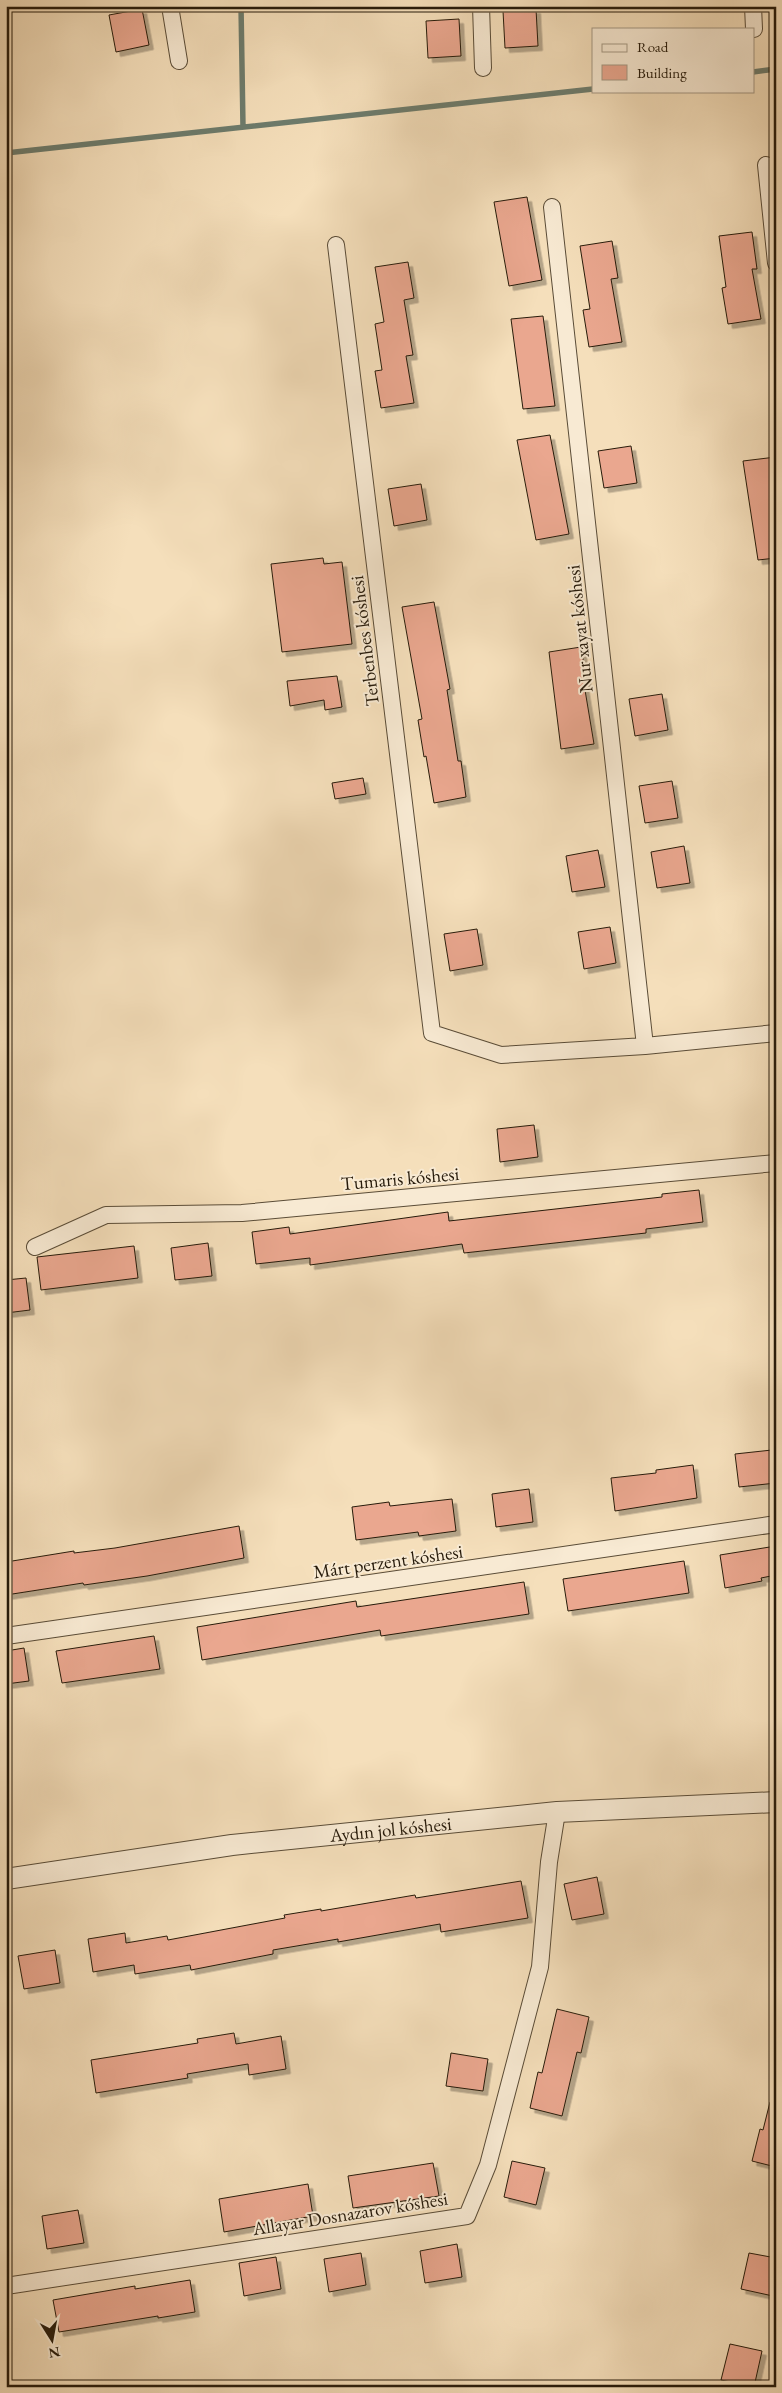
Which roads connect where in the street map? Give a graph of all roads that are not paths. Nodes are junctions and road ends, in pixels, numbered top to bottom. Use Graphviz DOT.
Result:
graph roads {
  1 [pos="170,6"];
  2 [pos="481,6"];
  3 [pos="753,6"];
  4 [pos="754,28"];
  5 [pos="179,61"];
  6 [pos="483,68"];
  7 [pos="766,165"];
  8 [pos="552,206"];
  9 [pos="336,245"];
  10 [pos="776,263"];
  11 [pos="776,1033"];
  12 [pos="645,1046"];
  13 [pos="776,1163"];
  14 [pos="35,1247"];
  15 [pos="776,1524"];
  16 [pos="6,1636"];
  17 [pos="776,1802"];
  18 [pos="557,1812"];
  19 [pos="6,1879"];
  20 [pos="6,2286"];
  1 -- 5 [label="street"];
  2 -- 6 [label="street"];
  3 -- 4 [label="street"];
  7 -- 10 [label="street"];
  8 -- 12 [label="street, Nur xayat kóshesi"];
  9 -- 12 [label="street, Terbenbes kóshesi"];
  11 -- 12 [label="street"];
  13 -- 14 [label="street, Tumaris kóshesi"];
  15 -- 16 [label="street, Márt perzent kóshesi"];
  17 -- 18 [label="street, Aydın jol kóshesi"];
  18 -- 19 [label="street, Aydın jol kóshesi"];
  18 -- 20 [label="street, Allayar Dosnazarov kóshesi"];
}
